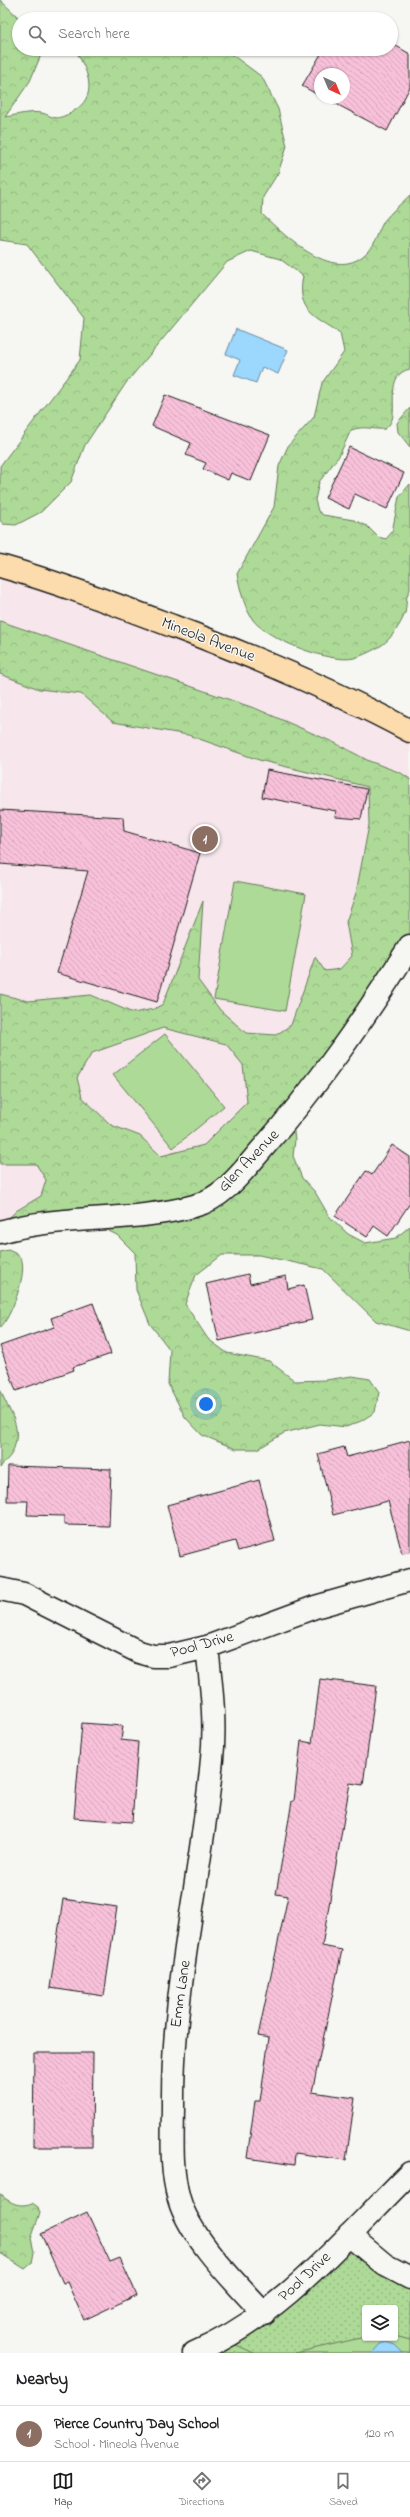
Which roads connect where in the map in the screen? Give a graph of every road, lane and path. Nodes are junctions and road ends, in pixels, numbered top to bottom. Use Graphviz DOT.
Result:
graph roads {
  1 [pos="0,566"];
  2 [pos="410,731"];
  3 [pos="410,946"];
  4 [pos="0,1232"];
  5 [pos="410,1580"];
  6 [pos="0,1589"];
  7 [pos="207,1646"];
  8 [pos="410,2173"];
  9 [pos="350,2235"];
  10 [pos="410,2278"];
  11 [pos="264,2314"];
  12 [pos="194,2353"];
  1 -- 2 [label="main road, Mineola Avenue"];
  3 -- 4 [label="street, Glen Avenue"];
  5 -- 7 [label="street, Pool Drive"];
  6 -- 7 [label="street, Pool Drive"];
  7 -- 11 [label="street, Emm Lane"];
  8 -- 9 [label="street, Pool Drive"];
  9 -- 10 [label="street"];
  9 -- 11 [label="street, Pool Drive"];
  11 -- 12 [label="street, Pool Drive"];
}
